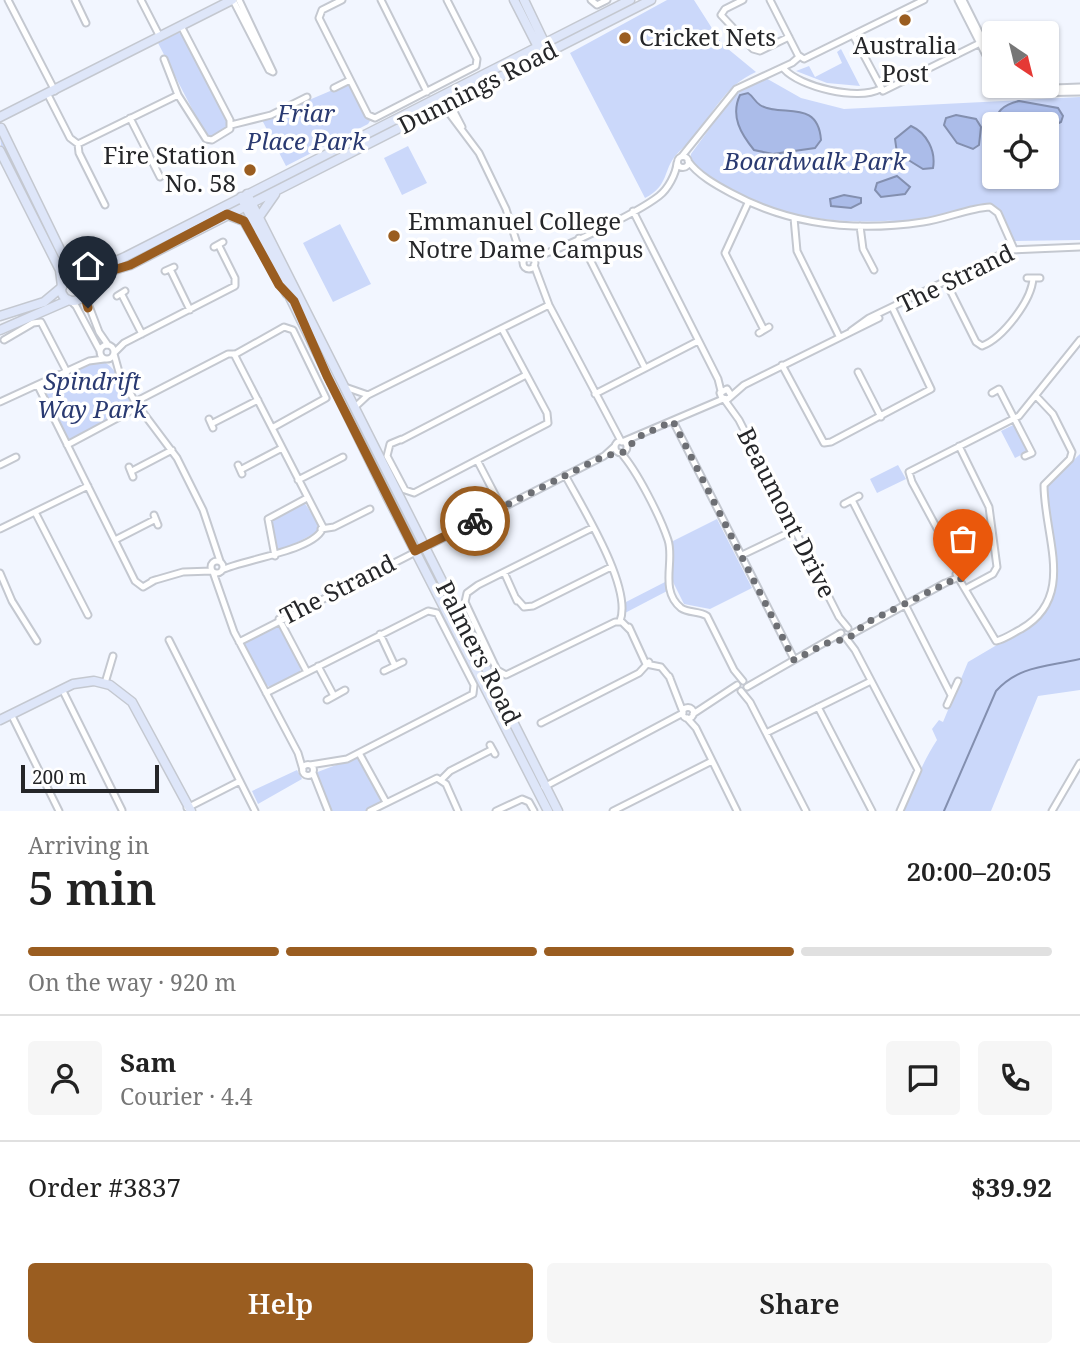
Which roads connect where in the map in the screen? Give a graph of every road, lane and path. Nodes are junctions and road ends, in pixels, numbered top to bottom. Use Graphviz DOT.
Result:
graph roads {
  1 [pos="8,0"];
  2 [pos="75,0"];
  3 [pos="141,0"];
  4 [pos="233,0"];
  5 [pos="239,0"];
  6 [pos="342,0"];
  7 [pos="381,0"];
  8 [pos="447,0"];
  9 [pos="514,0"];
  10 [pos="524,0"];
  11 [pos="607,0"];
  12 [pos="630,0"];
  13 [pos="651,0"];
  14 [pos="743,0"];
  15 [pos="770,0"];
  16 [pos="924,0"];
  17 [pos="961,0"];
  18 [pos="593,2"];
  19 [pos="86,23"];
  20 [pos="181,26"];
  21 [pos="853,35"];
  22 [pos="160,37"];
  23 [pos="789,37"];
  24 [pos="982,42"];
  25 [pos="543,49"];
  26 [pos="801,58"];
  27 [pos="164,59"];
  28 [pos="794,66"];
  29 [pos="782,69"];
  30 [pos="796,78"];
  31 [pos="350,80"];
  32 [pos="334,88"];
  33 [pos="881,89"];
  34 [pos="1059,89"];
  35 [pos="1080,89"];
  36 [pos="1059,91"];
  37 [pos="427,92"];
  38 [pos="51,93"];
  39 [pos="178,95"];
  40 [pos="307,97"];
  41 [pos="445,99"];
  42 [pos="13,112"];
  43 [pos="0,117"];
  44 [pos="130,118"];
  45 [pos="231,125"];
  46 [pos="0,126"];
  47 [pos="78,144"];
  48 [pos="0,151"];
  49 [pos="685,162"];
  50 [pos="302,176"];
  51 [pos="673,176"];
  52 [pos="160,177"];
  53 [pos="279,177"];
  54 [pos="279,189"];
  55 [pos="246,200"];
  56 [pos="748,203"];
  57 [pos="105,205"];
  58 [pos="633,211"];
  59 [pos="227,214"];
  60 [pos="259,217"];
  61 [pos="794,218"];
  62 [pos="860,226"];
  63 [pos="579,238"];
  64 [pos="219,245"];
  65 [pos="520,247"];
  66 [pos="1014,249"];
  67 [pos="1080,249"];
  68 [pos="532,261"];
  69 [pos="523,262"];
  70 [pos="527,269"];
  71 [pos="170,270"];
  72 [pos="874,270"];
  73 [pos="77,278"];
  74 [pos="1033,278"];
  75 [pos="538,280"];
  76 [pos="946,282"];
  77 [pos="62,286"];
  78 [pos="84,293"];
  79 [pos="121,294"];
  80 [pos="69,300"];
  81 [pos="294,301"];
  82 [pos="549,304"];
  83 [pos="893,309"];
  84 [pos="190,310"];
  85 [pos="0,316"];
  86 [pos="502,329"];
  87 [pos="0,330"];
  88 [pos="764,330"];
  89 [pos="142,334"];
  90 [pos="839,336"];
  91 [pos="1080,340"];
  92 [pos="3,341"];
  93 [pos="698,341"];
  94 [pos="124,343"];
  95 [pos="109,345"];
  96 [pos="100,351"];
  97 [pos="114,354"];
  98 [pos="233,355"];
  99 [pos="105,359"];
  100 [pos="89,361"];
  101 [pos="782,365"];
  102 [pos="645,368"];
  103 [pos="67,372"];
  104 [pos="119,372"];
  105 [pos="858,372"];
  106 [pos="526,376"];
  107 [pos="38,386"];
  108 [pos="345,387"];
  109 [pos="992,393"];
  110 [pos="595,394"];
  111 [pos="725,394"];
  112 [pos="368,395"];
  113 [pos="1036,396"];
  114 [pos="258,400"];
  115 [pos="0,402"];
  116 [pos="137,405"];
  117 [pos="355,407"];
  118 [pos="881,417"];
  119 [pos="1014,418"];
  120 [pos="673,421"];
  121 [pos="212,423"];
  122 [pos="272,428"];
  123 [pos="638,437"];
  124 [pos="618,443"];
  125 [pos="67,445"];
  126 [pos="959,446"];
  127 [pos="282,448"];
  128 [pos="172,450"];
  129 [pos="623,451"];
  130 [pos="344,456"];
  131 [pos="604,456"];
  132 [pos="1025,456"];
  133 [pos="16,457"];
  134 [pos="477,460"];
  135 [pos="0,465"];
  136 [pos="241,469"];
  137 [pos="131,472"];
  138 [pos="565,475"];
  139 [pos="298,480"];
  140 [pos="88,486"];
  141 [pos="859,496"];
  142 [pos="307,498"];
  143 [pos="852,500"];
  144 [pos="844,504"];
  145 [pos="502,508"];
  146 [pos="370,509"];
  147 [pos="35,512"];
  148 [pos="155,520"];
  149 [pos="592,528"];
  150 [pos="0,529"];
  151 [pos="322,529"];
  152 [pos="794,530"];
  153 [pos="115,540"];
  154 [pos="214,547"];
  155 [pos="424,547"];
  156 [pos="415,551"];
  157 [pos="742,555"];
  158 [pos="275,556"];
  159 [pos="220,562"];
  160 [pos="211,563"];
  161 [pos="236,564"];
  162 [pos="611,567"];
  163 [pos="199,569"];
  164 [pos="222,570"];
  165 [pos="212,571"];
  166 [pos="504,572"];
  167 [pos="0,573"];
  168 [pos="958,576"];
  169 [pos="967,588"];
  170 [pos="220,589"];
  171 [pos="904,604"];
  172 [pos="88,615"];
  173 [pos="279,619"];
  174 [pos="621,620"];
  175 [pos="847,633"];
  176 [pos="380,634"];
  177 [pos="169,640"];
  178 [pos="239,640"];
  179 [pos="37,641"];
  180 [pos="113,656"];
  181 [pos="794,660"];
  182 [pos="403,662"];
  183 [pos="648,663"];
  184 [pos="318,666"];
  185 [pos="395,666"];
  186 [pos="384,671"];
  187 [pos="307,672"];
  188 [pos="871,681"];
  189 [pos="958,681"];
  190 [pos="106,683"];
  191 [pos="742,686"];
  192 [pos="62,689"];
  193 [pos="345,690"];
  194 [pos="266,693"];
  195 [pos="951,695"];
  196 [pos="334,696"];
  197 [pos="327,700"];
  198 [pos="947,705"];
  199 [pos="818,706"];
  200 [pos="11,714"];
  201 [pos="688,714"];
  202 [pos="0,720"];
  203 [pos="541,723"];
  204 [pos="766,733"];
  205 [pos="492,749"];
  206 [pos="298,753"];
  207 [pos="359,753"];
  208 [pos="712,761"];
  209 [pos="1080,763"];
  210 [pos="311,769"];
  211 [pos="304,773"];
  212 [pos="441,780"];
  213 [pos="240,781"];
  214 [pos="316,788"];
  215 [pos="547,789"];
  216 [pos="543,800"];
  217 [pos="386,802"];
  218 [pos="189,809"];
  219 [pos="122,810"];
  220 [pos="59,811"];
  221 [pos="255,811"];
  222 [pos="328,811"];
  223 [pos="370,811"];
  224 [pos="458,811"];
  225 [pos="496,811"];
  226 [pos="534,811"];
  227 [pos="548,811"];
  228 [pos="558,811"];
  229 [pos="613,811"];
  230 [pos="737,811"];
  231 [pos="806,811"];
  232 [pos="872,811"];
  233 [pos="900,811"];
  234 [pos="1052,811"];
  1 -- 38 [label="street"];
  2 -- 19 [label="street"];
  3 -- 22 [label="street"];
  4 -- 5 [label="street"];
  4 -- 20 [label="main road"];
  6 -- 31 [label="street"];
  7 -- 37 [label="street"];
  8 -- 37 [label="street"];
  9 -- 25 [label="main road"];
  10 -- 25 [label="main road"];
  11 -- 18 [label="street"];
  12 -- 25 [label="main road, Dunnings Road"];
  13 -- 25 [label="main road, Dunnings Road"];
  14 -- 23 [label="street"];
  15 -- 23 [label="street"];
  16 -- 21 [label="street"];
  17 -- 24 [label="street"];
  20 -- 22 [label="main road"];
  20 -- 45 [label="street"];
  21 -- 26 [label="street"];
  21 -- 33 [label="street"];
  22 -- 38 [label="main road"];
  23 -- 26 [label="street"];
  24 -- 33 [label="street"];
  25 -- 41 [label="main road, Dunnings Road"];
  26 -- 28 [label="street"];
  26 -- 29 [label="street"];
  27 -- 39 [label="street"];
  28 -- 29 [label="street"];
  28 -- 30 [label="street"];
  29 -- 30 [label="street"];
  29 -- 49 [label="street"];
  30 -- 33 [label="street"];
  31 -- 32 [label="street"];
  31 -- 37 [label="street"];
  34 -- 35 [label="street"];
  35 -- 36 [label="street"];
  38 -- 42 [label="main road"];
  38 -- 47 [label="street"];
  39 -- 44 [label="street"];
  39 -- 45 [label="street"];
  40 -- 45 [label="street"];
  41 -- 50 [label="main road, Dunnings Road"];
  41 -- 53 [label="main road, Dunnings Road"];
  41 -- 65 [label="street"];
  42 -- 43 [label="main road"];
  42 -- 46 [label="main road"];
  44 -- 47 [label="street"];
  44 -- 52 [label="street"];
  46 -- 73 [label="main road"];
  47 -- 57 [label="street"];
  48 -- 77 [label="main road"];
  49 -- 51 [label="street"];
  49 -- 51 [label="street"];
  49 -- 56 [label="street"];
  50 -- 53 [label="main road"];
  50 -- 54 [label="main road, Dunnings Road"];
  51 -- 58 [label="street"];
  53 -- 55 [label="main road, Dunnings Road"];
  54 -- 55 [label="main road, Dunnings Road"];
  54 -- 60 [label="main road"];
  55 -- 59 [label="main road, Dunnings Road"];
  55 -- 60 [label="main road, Palmers Road"];
  55 -- 73 [label="main road, Dunnings Road"];
  55 -- 81 [label="main road, Palmers Road"];
  56 -- 61 [label="street"];
  56 -- 88 [label="street"];
  58 -- 63 [label="street"];
  58 -- 93 [label="street, Beaumont Drive"];
  59 -- 78 [label="main road, Dunnings Road"];
  59 -- 81 [label="main road"];
  60 -- 108 [label="main road, Palmers Road"];
  61 -- 62 [label="street"];
  61 -- 90 [label="street"];
  62 -- 66 [label="street"];
  62 -- 72 [label="street"];
  63 -- 68 [label="street"];
  63 -- 102 [label="street"];
  64 -- 84 [label="street"];
  65 -- 68 [label="street"];
  65 -- 69 [label="street"];
  66 -- 67 [label="street, The Strand"];
  66 -- 76 [label="street, The Strand"];
  68 -- 69 [label="street"];
  68 -- 70 [label="street"];
  68 -- 75 [label="street"];
  69 -- 70 [label="street"];
  70 -- 75 [label="street"];
  71 -- 84 [label="street"];
  73 -- 77 [label="main road"];
  73 -- 78 [label="main road"];
  74 -- 76 [label="street"];
  75 -- 82 [label="street"];
  76 -- 83 [label="street, The Strand"];
  77 -- 80 [label="main road"];
  77 -- 85 [label="main road"];
  78 -- 80 [label="main road"];
  78 -- 95 [label="street"];
  79 -- 89 [label="street"];
  80 -- 87 [label="main road"];
  80 -- 96 [label="street"];
  81 -- 156 [label="main road, Palmers Road"];
  82 -- 86 [label="street"];
  82 -- 110 [label="street"];
  83 -- 90 [label="street, The Strand"];
  83 -- 118 [label="street"];
  84 -- 89 [label="street"];
  86 -- 106 [label="street"];
  86 -- 112 [label="street"];
  89 -- 94 [label="street"];
  90 -- 101 [label="street, The Strand"];
  91 -- 113 [label="street"];
  92 -- 103 [label="street"];
  93 -- 102 [label="street"];
  93 -- 111 [label="street, Beaumont Drive"];
  94 -- 95 [label="street"];
  94 -- 97 [label="street"];
  95 -- 96 [label="street"];
  95 -- 97 [label="street"];
  96 -- 99 [label="street"];
  96 -- 100 [label="street"];
  97 -- 99 [label="street"];
  97 -- 104 [label="street"];
  98 -- 114 [label="street"];
  98 -- 116 [label="street"];
  98 -- 122 [label="street"];
  99 -- 100 [label="street"];
  99 -- 104 [label="street"];
  100 -- 103 [label="street"];
  101 -- 111 [label="street, The Strand"];
  101 -- 118 [label="street"];
  102 -- 110 [label="street"];
  103 -- 107 [label="street"];
  104 -- 116 [label="street"];
  105 -- 118 [label="street"];
  106 -- 134 [label="street"];
  106 -- 134 [label="street"];
  107 -- 115 [label="street"];
  107 -- 125 [label="street"];
  108 -- 112 [label="street"];
  108 -- 117 [label="main road, Palmers Road"];
  109 -- 119 [label="street"];
  110 -- 124 [label="street"];
  111 -- 120 [label="street, The Strand"];
  111 -- 152 [label="street, Beaumont Drive"];
  112 -- 117 [label="street"];
  113 -- 119 [label="street"];
  113 -- 169 [label="street"];
  114 -- 121 [label="street"];
  114 -- 122 [label="street"];
  116 -- 125 [label="street"];
  116 -- 128 [label="street"];
  117 -- 155 [label="main road, Palmers Road"];
  119 -- 126 [label="street"];
  119 -- 132 [label="street"];
  120 -- 123 [label="street, The Strand"];
  120 -- 157 [label="street"];
  122 -- 127 [label="street"];
  123 -- 124 [label="street, The Strand"];
  123 -- 129 [label="street, The Strand"];
  124 -- 129 [label="street"];
  124 -- 129 [label="street"];
  124 -- 131 [label="street, The Strand"];
  125 -- 140 [label="street"];
  126 -- 168 [label="street"];
  126 -- 169 [label="street"];
  127 -- 136 [label="street"];
  127 -- 139 [label="street"];
  128 -- 137 [label="street"];
  128 -- 154 [label="street"];
  129 -- 131 [label="street, The Strand"];
  129 -- 191 [label="street"];
  130 -- 139 [label="street"];
  131 -- 138 [label="street, The Strand"];
  133 -- 135 [label="street"];
  134 -- 145 [label="street"];
  138 -- 145 [label="street, The Strand"];
  138 -- 149 [label="street"];
  139 -- 142 [label="street"];
  140 -- 147 [label="street"];
  140 -- 153 [label="street"];
  141 -- 143 [label="street"];
  142 -- 151 [label="street"];
  142 -- 158 [label="street"];
  143 -- 144 [label="street"];
  143 -- 171 [label="street"];
  145 -- 155 [label="street, The Strand"];
  146 -- 151 [label="street"];
  147 -- 150 [label="street"];
  147 -- 172 [label="street"];
  148 -- 153 [label="street"];
  149 -- 162 [label="street"];
  149 -- 166 [label="street"];
  151 -- 158 [label="street"];
  152 -- 157 [label="street"];
  152 -- 175 [label="street, Beaumont Drive"];
  153 -- 163 [label="street"];
  154 -- 159 [label="street"];
  154 -- 160 [label="street"];
  155 -- 156 [label="street, The Strand"];
  155 -- 215 [label="main road, Palmers Road"];
  156 -- 173 [label="street, The Strand"];
  156 -- 216 [label="main road, Palmers Road"];
  157 -- 181 [label="street"];
  158 -- 161 [label="street"];
  159 -- 160 [label="street"];
  159 -- 161 [label="street"];
  159 -- 164 [label="street"];
  160 -- 163 [label="street"];
  160 -- 165 [label="street"];
  161 -- 164 [label="street"];
  162 -- 166 [label="street"];
  162 -- 174 [label="street"];
  163 -- 165 [label="street"];
  164 -- 165 [label="street"];
  164 -- 170 [label="street"];
  165 -- 170 [label="street"];
  166 -- 174 [label="street"];
  167 -- 179 [label="street"];
  168 -- 169 [label="street"];
  168 -- 171 [label="street"];
  170 -- 178 [label="street"];
  171 -- 175 [label="street"];
  171 -- 195 [label="street"];
  173 -- 178 [label="street, The Strand"];
  173 -- 187 [label="street"];
  174 -- 183 [label="street"];
  175 -- 181 [label="street"];
  175 -- 188 [label="street, Beaumont Drive"];
  176 -- 184 [label="street"];
  176 -- 185 [label="street"];
  176 -- 207 [label="street"];
  177 -- 213 [label="street"];
  178 -- 194 [label="street"];
  180 -- 190 [label="street"];
  181 -- 191 [label="street"];
  182 -- 185 [label="street"];
  183 -- 201 [label="street"];
  183 -- 203 [label="street"];
  184 -- 187 [label="street"];
  184 -- 196 [label="street"];
  185 -- 186 [label="street"];
  187 -- 194 [label="street"];
  188 -- 199 [label="street"];
  188 -- 233 [label="street, Beaumont Drive"];
  189 -- 195 [label="street"];
  190 -- 192 [label="main road"];
  190 -- 218 [label="main road"];
  191 -- 201 [label="street"];
  191 -- 204 [label="street"];
  192 -- 200 [label="main road"];
  192 -- 219 [label="street"];
  193 -- 196 [label="street"];
  194 -- 206 [label="street"];
  195 -- 198 [label="street"];
  196 -- 197 [label="street"];
  199 -- 204 [label="street"];
  199 -- 232 [label="street"];
  200 -- 202 [label="main road"];
  200 -- 220 [label="street"];
  201 -- 208 [label="street"];
  201 -- 215 [label="street"];
  204 -- 231 [label="street"];
  205 -- 212 [label="street"];
  206 -- 210 [label="street"];
  206 -- 211 [label="street"];
  207 -- 210 [label="street"];
  207 -- 217 [label="street"];
  208 -- 229 [label="street"];
  208 -- 230 [label="street"];
  209 -- 234 [label="street"];
  210 -- 211 [label="street"];
  210 -- 214 [label="street"];
  211 -- 214 [label="street"];
  212 -- 217 [label="street"];
  212 -- 224 [label="street"];
  213 -- 218 [label="street"];
  213 -- 221 [label="street"];
  214 -- 222 [label="street"];
  215 -- 216 [label="street"];
  215 -- 228 [label="main road, Palmers Road"];
  216 -- 227 [label="main road, Palmers Road"];
  217 -- 223 [label="street"];
  225 -- 226 [label="street"];
}
